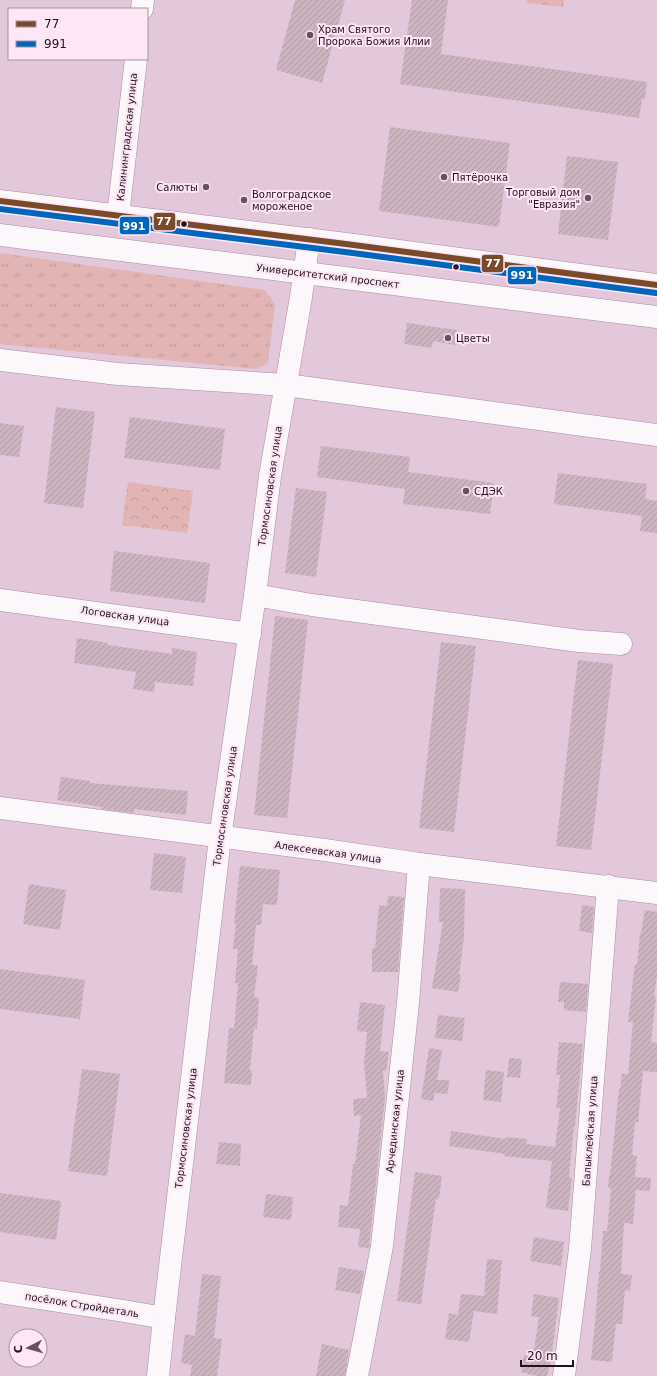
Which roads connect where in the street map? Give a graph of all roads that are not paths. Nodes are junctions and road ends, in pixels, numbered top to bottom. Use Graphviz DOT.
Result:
graph roads {
  1 [pos="136,60"];
  2 [pos="0,201"];
  3 [pos="118,216"];
  4 [pos="0,235"];
  5 [pos="309,239"];
  6 [pos="305,273"];
  7 [pos="657,285"];
  8 [pos="657,317"];
  9 [pos="0,360"];
  10 [pos="286,385"];
  11 [pos="657,435"];
  12 [pos="255,595"];
  13 [pos="0,600"];
  14 [pos="250,634"];
  15 [pos="621,644"];
  16 [pos="0,808"];
  17 [pos="220,838"];
  18 [pos="419,864"];
  19 [pos="608,886"];
  20 [pos="657,893"];
  21 [pos="0,1292"];
  22 [pos="164,1318"];
  23 [pos="158,1376"];
  24 [pos="357,1376"];
  25 [pos="564,1376"];
  1 -- 3 [label="main road, Калининградская улица"];
  2 -- 3 [label="main road"];
  3 -- 5 [label="main road"];
  4 -- 6 [label="main road, Университетский проспект"];
  5 -- 6 [label="main road, Тормосиновская улица"];
  5 -- 7 [label="main road"];
  6 -- 8 [label="main road, Университетский проспект"];
  6 -- 10 [label="main road, Тормосиновская улица"];
  9 -- 10 [label="main road"];
  10 -- 11 [label="main road"];
  10 -- 12 [label="main road, Тормосиновская улица"];
  12 -- 14 [label="main road, Тормосиновская улица"];
  12 -- 15 [label="main road"];
  13 -- 14 [label="main road, Логовская улица"];
  14 -- 17 [label="main road, Тормосиновская улица"];
  16 -- 17 [label="main road, Алексеевская улица"];
  17 -- 18 [label="main road, Алексеевская улица"];
  17 -- 22 [label="main road, Тормосиновская улица"];
  18 -- 19 [label="main road, Алексеевская улица"];
  18 -- 24 [label="main road, Арчединская улица"];
  19 -- 20 [label="main road, Алексеевская улица"];
  19 -- 25 [label="main road, Балыклейская улица"];
  21 -- 22 [label="main road, посёлок Стройдеталь"];
  22 -- 23 [label="main road, Тормосиновская улица"];
}
